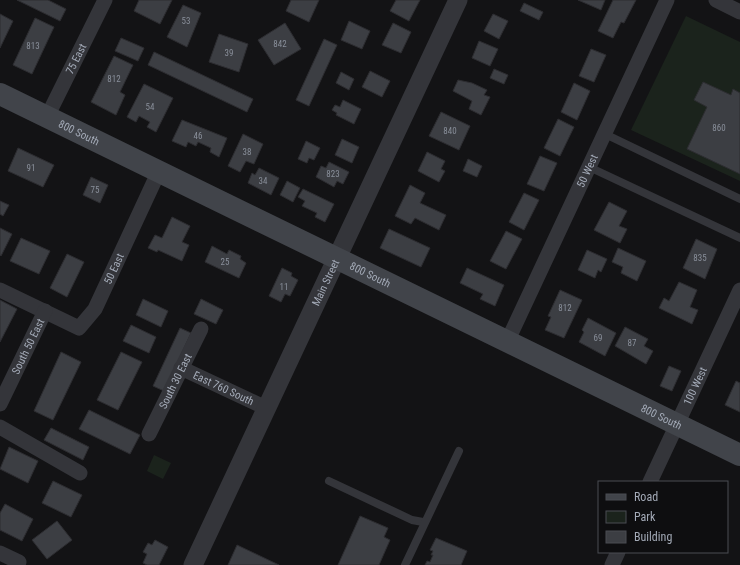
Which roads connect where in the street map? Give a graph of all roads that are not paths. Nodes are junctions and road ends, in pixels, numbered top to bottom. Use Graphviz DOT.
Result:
graph roads {
  1 [pos="105,0"];
  2 [pos="458,0"];
  3 [pos="667,0"];
  4 [pos="716,0"];
  5 [pos="740,12"];
  6 [pos="0,94"];
  7 [pos="47,117"];
  8 [pos="605,134"];
  9 [pos="589,167"];
  10 [pos="158,171"];
  11 [pos="740,199"];
  12 [pos="740,238"];
  13 [pos="337,258"];
  14 [pos="0,290"];
  15 [pos="740,290"];
  16 [pos="44,311"];
  17 [pos="201,329"];
  18 [pos="507,342"];
  19 [pos="181,368"];
  20 [pos="0,404"];
  21 [pos="266,408"];
  22 [pos="677,425"];
  23 [pos="0,427"];
  24 [pos="149,434"];
  25 [pos="459,451"];
  26 [pos="740,455"];
  27 [pos="80,473"];
  28 [pos="329,481"];
  29 [pos="650,481"];
  30 [pos="423,522"];
  31 [pos="0,553"];
  32 [pos="618,553"];
  33 [pos="19,562"];
  34 [pos="193,565"];
  35 [pos="404,565"];
  36 [pos="612,565"];
  1 -- 7 [label="street, 75 East"];
  2 -- 13 [label="street, Main Street"];
  3 -- 8 [label="street, 50 West"];
  4 -- 5 [label="street"];
  6 -- 7 [label="main road, 800 South"];
  7 -- 10 [label="main road, 800 South"];
  8 -- 9 [label="street, 50 West"];
  8 -- 11 [label="lane"];
  9 -- 12 [label="lane"];
  9 -- 18 [label="street, 50 West"];
  10 -- 13 [label="main road, 800 South"];
  10 -- 16 [label="street, 50 East"];
  13 -- 18 [label="main road, 800 South"];
  13 -- 21 [label="street, Main Street"];
  14 -- 16 [label="street"];
  15 -- 22 [label="street, 100 West"];
  16 -- 20 [label="street, South 50 East"];
  17 -- 19 [label="street, South 30 East"];
  18 -- 22 [label="main road, 800 South"];
  19 -- 21 [label="street, East 760 South"];
  19 -- 24 [label="street, South 30 East"];
  21 -- 34 [label="street, Main Street"];
  22 -- 26 [label="main road, 800 South"];
  22 -- 29 [label="street, 100 West"];
  23 -- 27 [label="street"];
  25 -- 30 [label="lane"];
  28 -- 30 [label="lane"];
  30 -- 35 [label="lane"];
  31 -- 33 [label="street"];
  32 -- 36 [label="street"];
}
